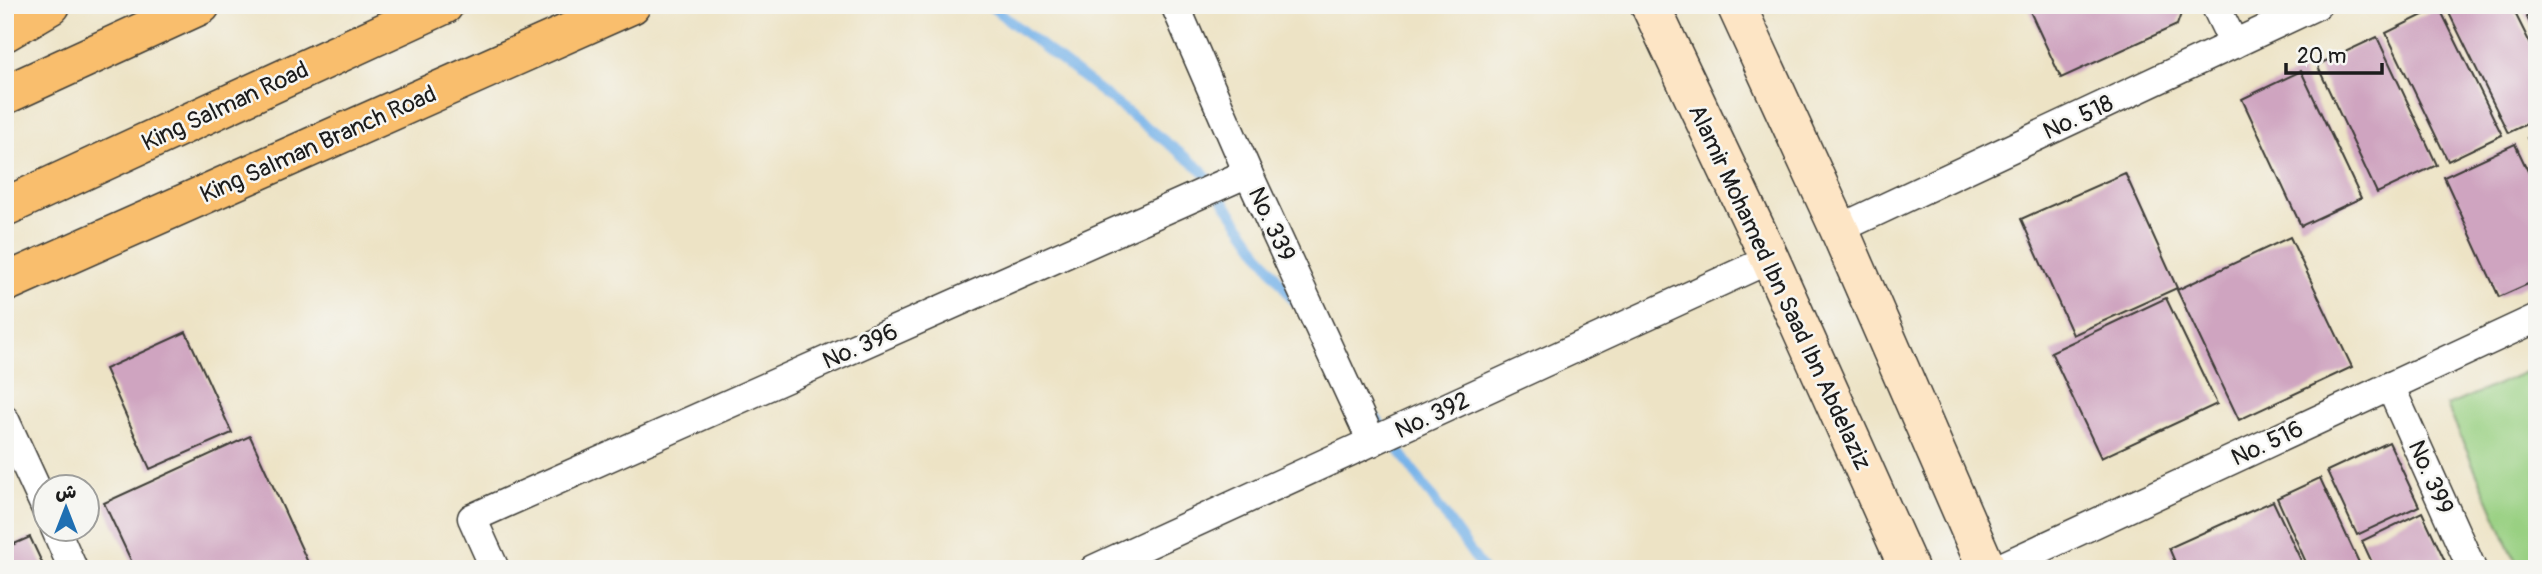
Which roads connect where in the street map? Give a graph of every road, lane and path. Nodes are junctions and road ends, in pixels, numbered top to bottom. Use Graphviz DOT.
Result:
graph roads {
  1 [pos="51,5"];
  2 [pos="201,5"];
  3 [pos="444,5"];
  4 [pos="606,5"];
  5 [pos="631,5"];
  6 [pos="1175,5"];
  7 [pos="1650,5"];
  8 [pos="1736,5"];
  9 [pos="2215,5"];
  10 [pos="2316,5"];
  11 [pos="5,32"];
  12 [pos="2234,44"];
  13 [pos="538,47"];
  14 [pos="5,95"];
  15 [pos="1248,173"];
  16 [pos="5,207"];
  17 [pos="1839,229"];
  18 [pos="1770,259"];
  19 [pos="5,283"];
  20 [pos="2537,318"];
  21 [pos="2390,386"];
  22 [pos="5,421"];
  23 [pos="1372,442"];
  24 [pos="32,479"];
  25 [pos="61,542"];
  26 [pos="73,569"];
  27 [pos="495,569"];
  28 [pos="1094,569"];
  29 [pos="1909,569"];
  30 [pos="1987,569"];
  31 [pos="1997,569"];
  32 [pos="2472,569"];
  1 -- 11 [label="main road"];
  2 -- 14 [label="main road"];
  3 -- 16 [label="main road, King Salman Road"];
  4 -- 13 [label="main road"];
  5 -- 13 [label="main road, King Salman Branch Road"];
  6 -- 15 [label="street, No. 339"];
  7 -- 18 [label="main road, Alamir Mohamed Ibn Saad Ibn Abdelaziz"];
  8 -- 17 [label="main road"];
  9 -- 12 [label="street"];
  10 -- 12 [label="street, No. 518"];
  12 -- 17 [label="street, No. 518"];
  13 -- 19 [label="main road, King Salman Branch Road"];
  15 -- 23 [label="street, No. 339"];
  15 -- 27 [label="street, No. 396"];
  17 -- 30 [label="main road"];
  18 -- 23 [label="street, No. 392"];
  18 -- 29 [label="main road, Alamir Mohamed Ibn Saad Ibn Abdelaziz"];
  20 -- 21 [label="street, No. 516"];
  21 -- 31 [label="street, No. 516"];
  21 -- 32 [label="street, No. 399"];
  22 -- 24 [label="street"];
  23 -- 28 [label="street, No. 392"];
  25 -- 26 [label="street"];
}
